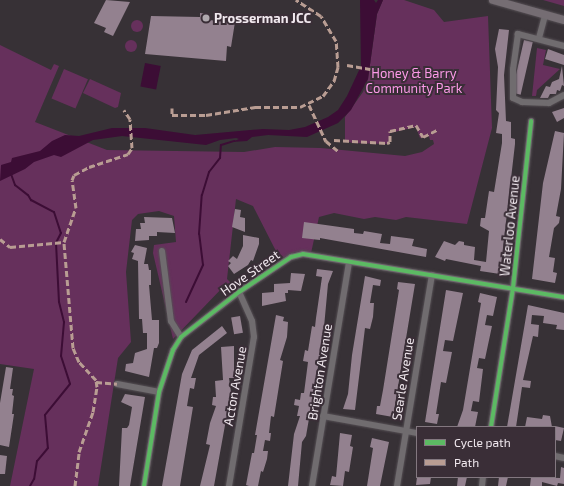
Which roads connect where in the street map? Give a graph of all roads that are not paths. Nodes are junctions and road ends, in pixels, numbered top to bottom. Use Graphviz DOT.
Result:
graph roads {
  1 [pos="493,0"];
  2 [pos="545,14"];
  3 [pos="564,20"];
  4 [pos="539,38"];
  5 [pos="564,46"];
  6 [pos="564,95"];
  7 [pos="531,121"];
  8 [pos="162,251"];
  9 [pos="349,262"];
  10 [pos="432,275"];
  11 [pos="513,288"];
  12 [pos="239,292"];
  13 [pos="564,297"];
  14 [pos="181,338"];
  15 [pos="117,384"];
  16 [pos="159,392"];
  17 [pos="324,416"];
  18 [pos="491,426"];
  19 [pos="406,431"];
  20 [pos="416,433"];
  21 [pos="144,486"];
  22 [pos="228,486"];
  23 [pos="312,486"];
  24 [pos="397,486"];
  1 -- 2 [label="main road"];
  2 -- 3 [label="main road"];
  2 -- 4 [label="street"];
  4 -- 5 [label="street"];
  4 -- 6 [label="street"];
  7 -- 11 [label="street, Waterloo Avenue"];
  8 -- 14 [label="street"];
  9 -- 10 [label="street, Hove Street"];
  9 -- 12 [label="street, Hove Street"];
  9 -- 17 [label="street, Brighton Avenue"];
  10 -- 11 [label="street, Hove Street"];
  10 -- 19 [label="street, Searle Avenue"];
  11 -- 13 [label="street, Hove Street"];
  11 -- 18 [label="street, Waterloo Avenue"];
  12 -- 14 [label="street, Hove Street"];
  12 -- 22 [label="street, Acton Avenue"];
  14 -- 16 [label="street, Hove Street"];
  15 -- 16 [label="street"];
  16 -- 21 [label="street, Hove Street"];
  17 -- 19 [label="street"];
  17 -- 23 [label="street, Brighton Avenue"];
  19 -- 20 [label="street"];
  19 -- 24 [label="street, Searle Avenue"];
}
